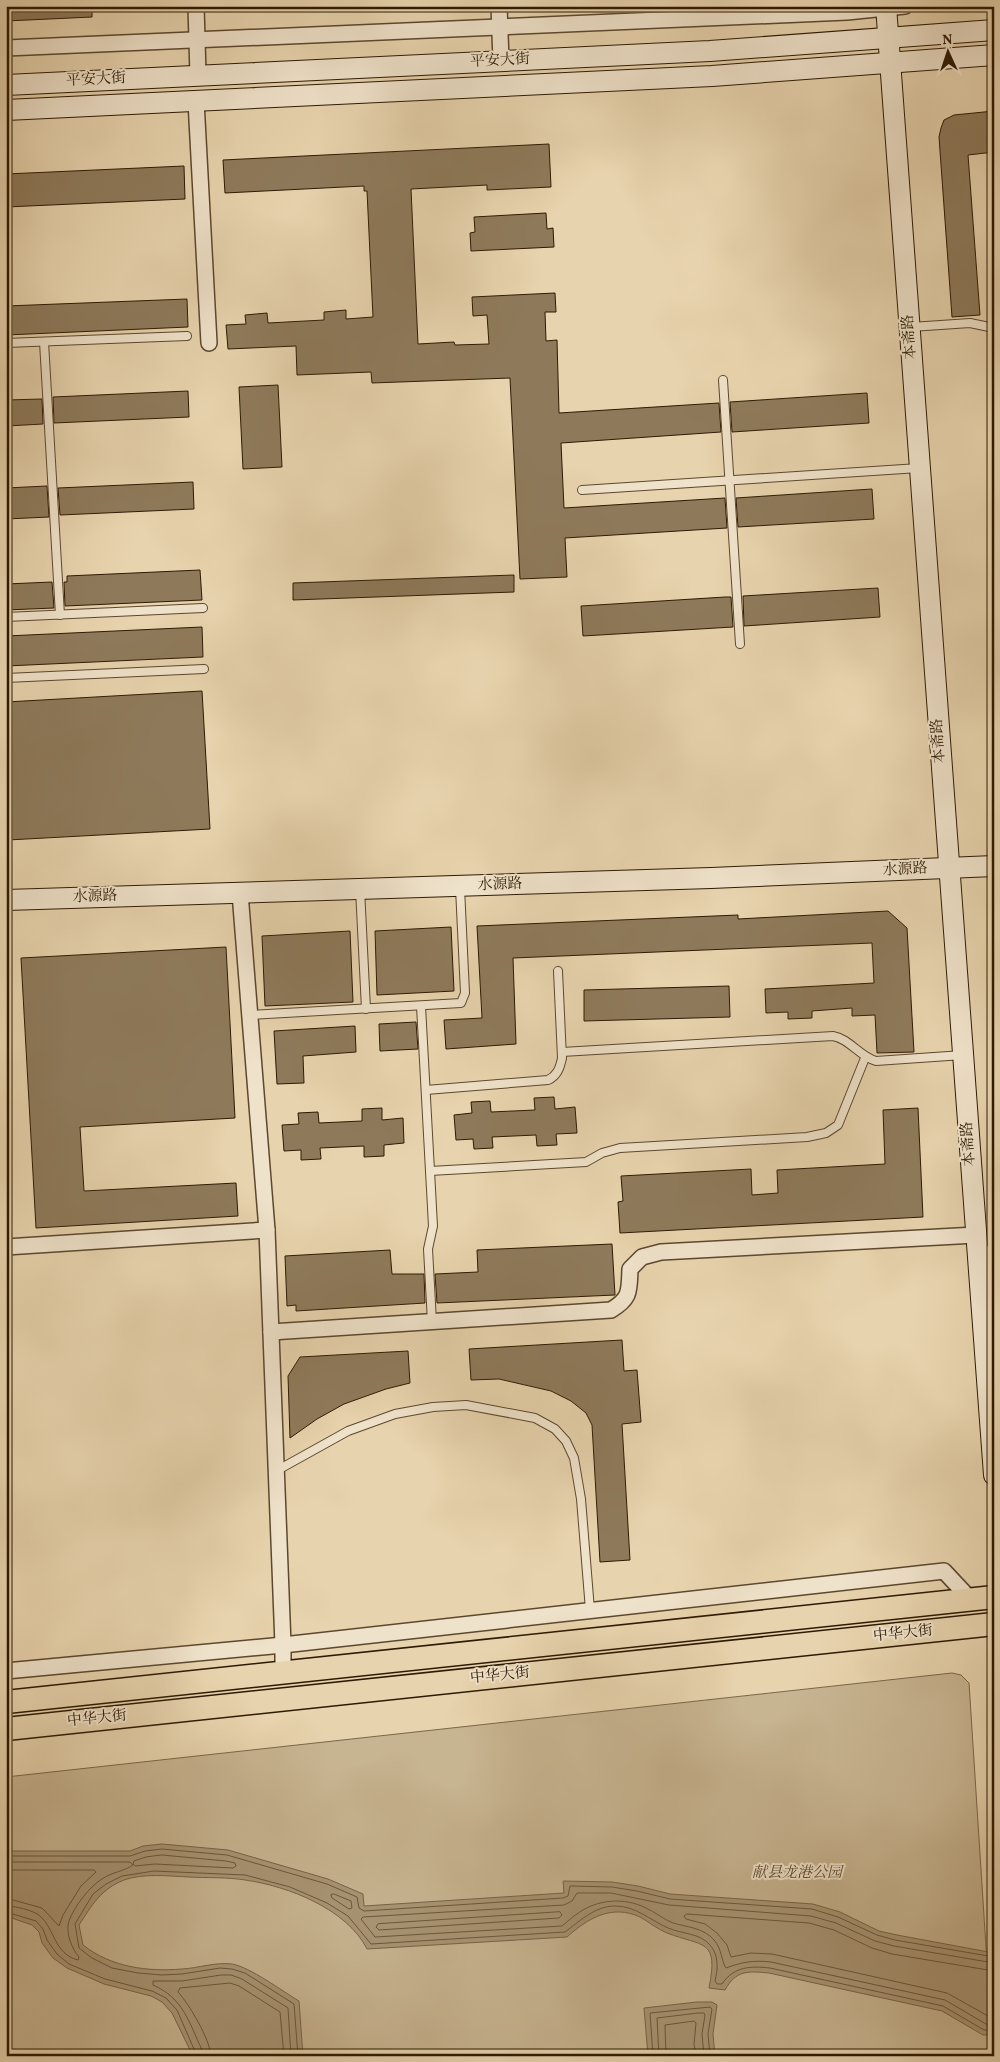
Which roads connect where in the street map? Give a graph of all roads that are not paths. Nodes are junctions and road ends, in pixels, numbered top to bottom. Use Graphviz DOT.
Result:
graph roads {
  1 [pos="196,6"];
  2 [pos="499,6"];
  3 [pos="892,7"];
  4 [pos="500,27"];
  5 [pos="994,30"];
  6 [pos="888,38"];
  7 [pos="197,40"];
  8 [pos="6,48"];
  9 [pos="994,55"];
  10 [pos="501,61"];
  11 [pos="890,63"];
  12 [pos="198,75"];
  13 [pos="6,84"];
  14 [pos="196,101"];
  15 [pos="6,110"];
  16 [pos="909,328"];
  17 [pos="994,328"];
  18 [pos="188,336"];
  19 [pos="44,342"];
  20 [pos="6,343"];
  21 [pos="209,343"];
  22 [pos="723,380"];
  23 [pos="919,468"];
  24 [pos="730,480"];
  25 [pos="582,490"];
  26 [pos="203,608"];
  27 [pos="60,615"];
  28 [pos="6,617"];
  29 [pos="740,644"];
  30 [pos="204,669"];
  31 [pos="6,678"];
  32 [pos="994,866"];
  33 [pos="949,868"];
  34 [pos="460,886"];
  35 [pos="360,889"];
  36 [pos="240,893"];
  37 [pos="6,900"];
  38 [pos="558,971"];
  39 [pos="421,1006"];
  40 [pos="366,1009"];
  41 [pos="250,1015"];
  42 [pos="562,1052"];
  43 [pos="963,1055"];
  44 [pos="865,1058"];
  45 [pos="426,1090"];
  46 [pos="430,1171"];
  47 [pos="267,1230"];
  48 [pos="982,1245"];
  49 [pos="6,1247"];
  50 [pos="432,1322"];
  51 [pos="271,1332"];
  52 [pos="276,1471"];
  53 [pos="994,1475"];
  54 [pos="994,1597"];
  55 [pos="971,1600"];
  56 [pos="590,1610"];
  57 [pos="994,1624"];
  58 [pos="283,1645"];
  59 [pos="6,1671"];
  60 [pos="283,1672"];
  61 [pos="6,1702"];
  62 [pos="6,1729"];
  1 -- 7 [label="street"];
  2 -- 4 [label="street"];
  3 -- 4 [label="street"];
  3 -- 6 [label="street, 本斋路"];
  4 -- 7 [label="street"];
  4 -- 10 [label="street"];
  5 -- 6 [label="street, 平安大街"];
  6 -- 10 [label="street, 平安大街"];
  6 -- 11 [label="street, 本斋路"];
  7 -- 8 [label="street"];
  7 -- 12 [label="street"];
  9 -- 11 [label="street, 平安大街"];
  10 -- 12 [label="street, 平安大街"];
  11 -- 14 [label="street, 平安大街"];
  11 -- 16 [label="street, 本斋路"];
  12 -- 13 [label="street, 平安大街"];
  14 -- 15 [label="street, 平安大街"];
  14 -- 21 [label="street"];
  16 -- 17 [label="lane"];
  16 -- 23 [label="street, 本斋路"];
  18 -- 19 [label="lane"];
  19 -- 20 [label="lane"];
  19 -- 27 [label="lane"];
  22 -- 24 [label="lane"];
  23 -- 24 [label="lane"];
  23 -- 33 [label="street, 本斋路"];
  24 -- 25 [label="lane"];
  24 -- 29 [label="lane"];
  26 -- 27 [label="lane"];
  27 -- 28 [label="lane"];
  30 -- 31 [label="lane"];
  32 -- 33 [label="street, 水源路"];
  33 -- 34 [label="street, 水源路"];
  33 -- 43 [label="street, 本斋路"];
  34 -- 35 [label="street, 水源路"];
  34 -- 39 [label="lane"];
  35 -- 36 [label="street, 水源路"];
  35 -- 40 [label="lane"];
  36 -- 37 [label="street, 水源路"];
  36 -- 41 [label="street"];
  38 -- 42 [label="lane"];
  39 -- 40 [label="lane"];
  39 -- 45 [label="lane"];
  40 -- 41 [label="lane"];
  41 -- 47 [label="street"];
  42 -- 44 [label="lane"];
  42 -- 45 [label="lane"];
  43 -- 44 [label="lane"];
  43 -- 48 [label="street, 本斋路"];
  44 -- 46 [label="lane"];
  45 -- 46 [label="lane"];
  46 -- 50 [label="lane"];
  47 -- 49 [label="street"];
  47 -- 51 [label="street"];
  48 -- 50 [label="street"];
  48 -- 53 [label="street, 本斋路"];
  50 -- 51 [label="street"];
  51 -- 52 [label="street"];
  52 -- 56 [label="lane"];
  52 -- 58 [label="street"];
  54 -- 55 [label="main road, 中华大街"];
  55 -- 56 [label="street"];
  55 -- 60 [label="main road, 中华大街"];
  56 -- 58 [label="street"];
  57 -- 62 [label="main road, 中华大街"];
  58 -- 59 [label="street"];
  58 -- 60 [label="street"];
  60 -- 61 [label="main road, 中华大街"];
}
